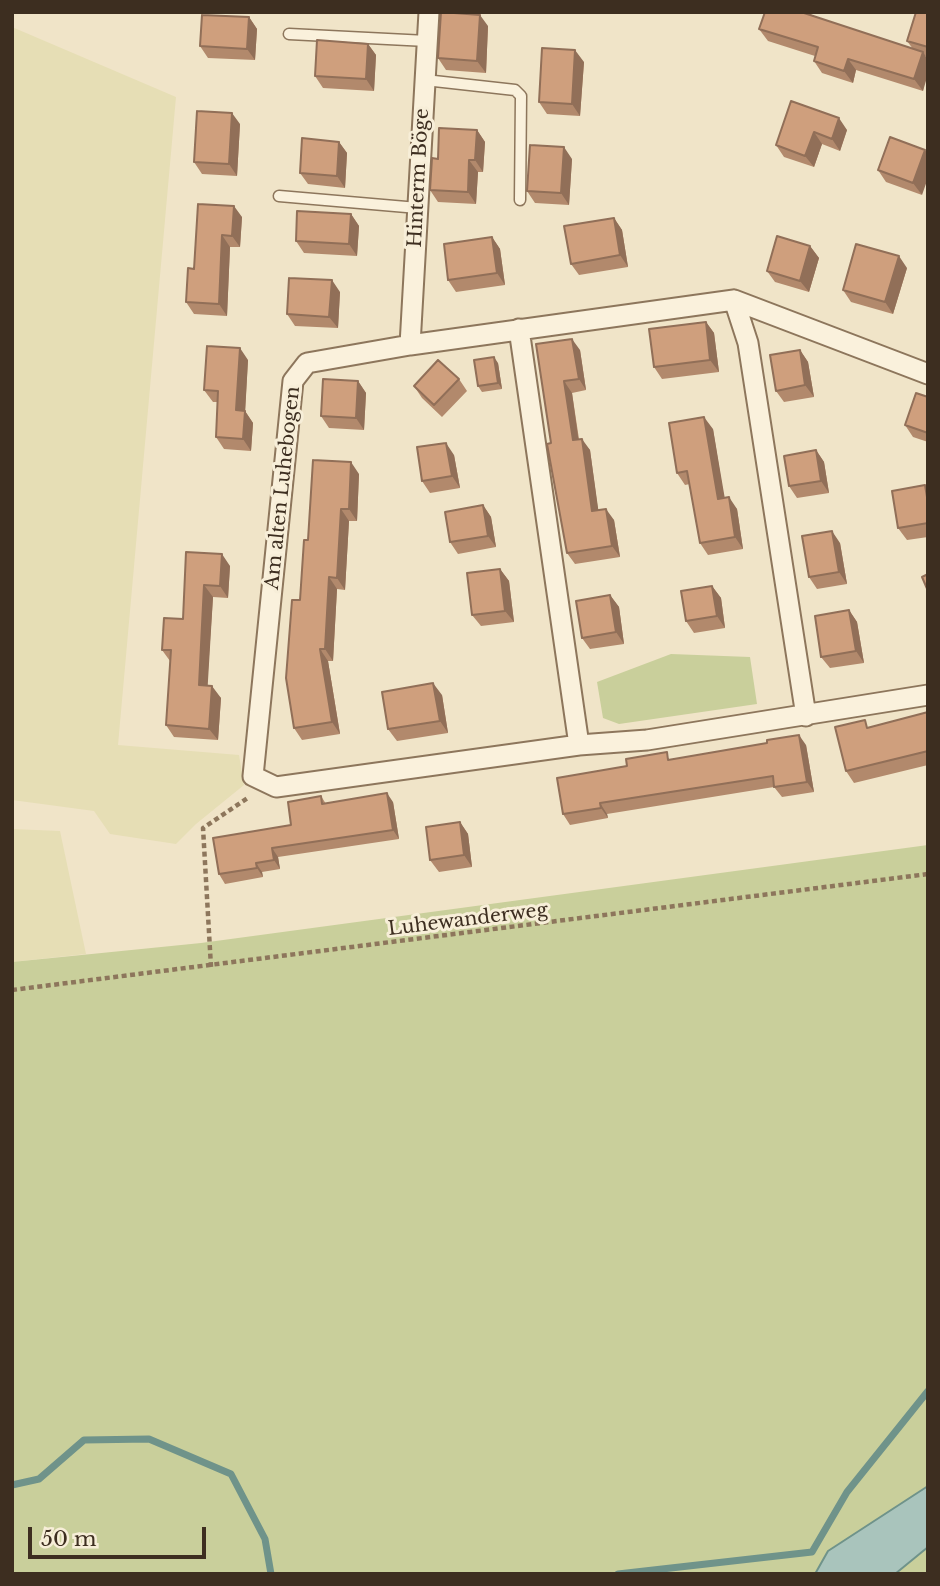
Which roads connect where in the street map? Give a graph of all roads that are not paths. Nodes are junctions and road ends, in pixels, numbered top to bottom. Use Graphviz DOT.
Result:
graph roads {
  1 [pos="429,12"];
  2 [pos="289,34"];
  3 [pos="427,41"];
  4 [pos="425,80"];
  5 [pos="279,197"];
  6 [pos="520,200"];
  7 [pos="418,208"];
  8 [pos="734,300"];
  9 [pos="519,329"];
  10 [pos="410,345"];
  11 [pos="928,374"];
  12 [pos="928,695"];
  13 [pos="806,716"];
  14 [pos="579,745"];
  1 -- 3 [label="street, Hinterm Böge"];
  2 -- 3 [label="lane"];
  3 -- 4 [label="street, Hinterm Böge"];
  4 -- 6 [label="lane"];
  4 -- 7 [label="street, Hinterm Böge"];
  5 -- 7 [label="lane"];
  7 -- 10 [label="street, Hinterm Böge"];
  8 -- 9 [label="street, Am alten Luhebogen"];
  8 -- 11 [label="street, Am alten Luhebogen"];
  8 -- 13 [label="street"];
  9 -- 10 [label="street, Am alten Luhebogen"];
  9 -- 14 [label="street"];
  10 -- 14 [label="street, Am alten Luhebogen"];
  12 -- 13 [label="street"];
  13 -- 14 [label="street"];
}
